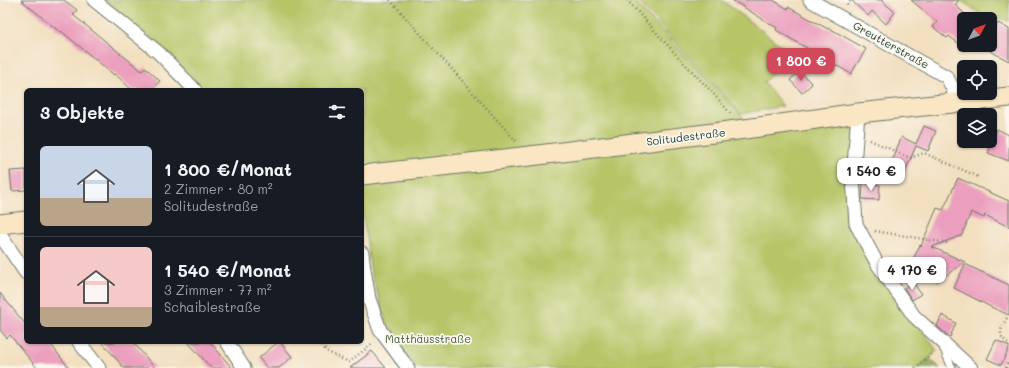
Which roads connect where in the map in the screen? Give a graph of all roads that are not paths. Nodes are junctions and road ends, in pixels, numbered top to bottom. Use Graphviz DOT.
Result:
graph roads {
  1 [pos="94,0"];
  2 [pos="810,0"];
  3 [pos="192,88"];
  4 [pos="1009,97"];
  5 [pos="956,103"];
  6 [pos="858,113"];
  7 [pos="364,175"];
  8 [pos="24,220"];
  9 [pos="0,224"];
  10 [pos="0,235"];
  11 [pos="364,269"];
  12 [pos="24,270"];
  13 [pos="939,339"];
  14 [pos="81,344"];
  15 [pos="228,344"];
  16 [pos="99,368"];
  17 [pos="244,368"];
  18 [pos="408,368"];
  19 [pos="952,368"];
  20 [pos="971,368"];
  1 -- 3 [label="street"];
  2 -- 5 [label="street, Greutterstraße"];
  4 -- 5 [label="main road, Solitudestraße"];
  5 -- 6 [label="main road, Solitudestraße"];
  6 -- 7 [label="main road, Solitudestraße"];
  6 -- 13 [label="street"];
  8 -- 9 [label="main road"];
  10 -- 12 [label="street"];
  11 -- 18 [label="street"];
  13 -- 19 [label="lane"];
  13 -- 20 [label="street"];
  14 -- 16 [label="street"];
  15 -- 17 [label="street"];
}
